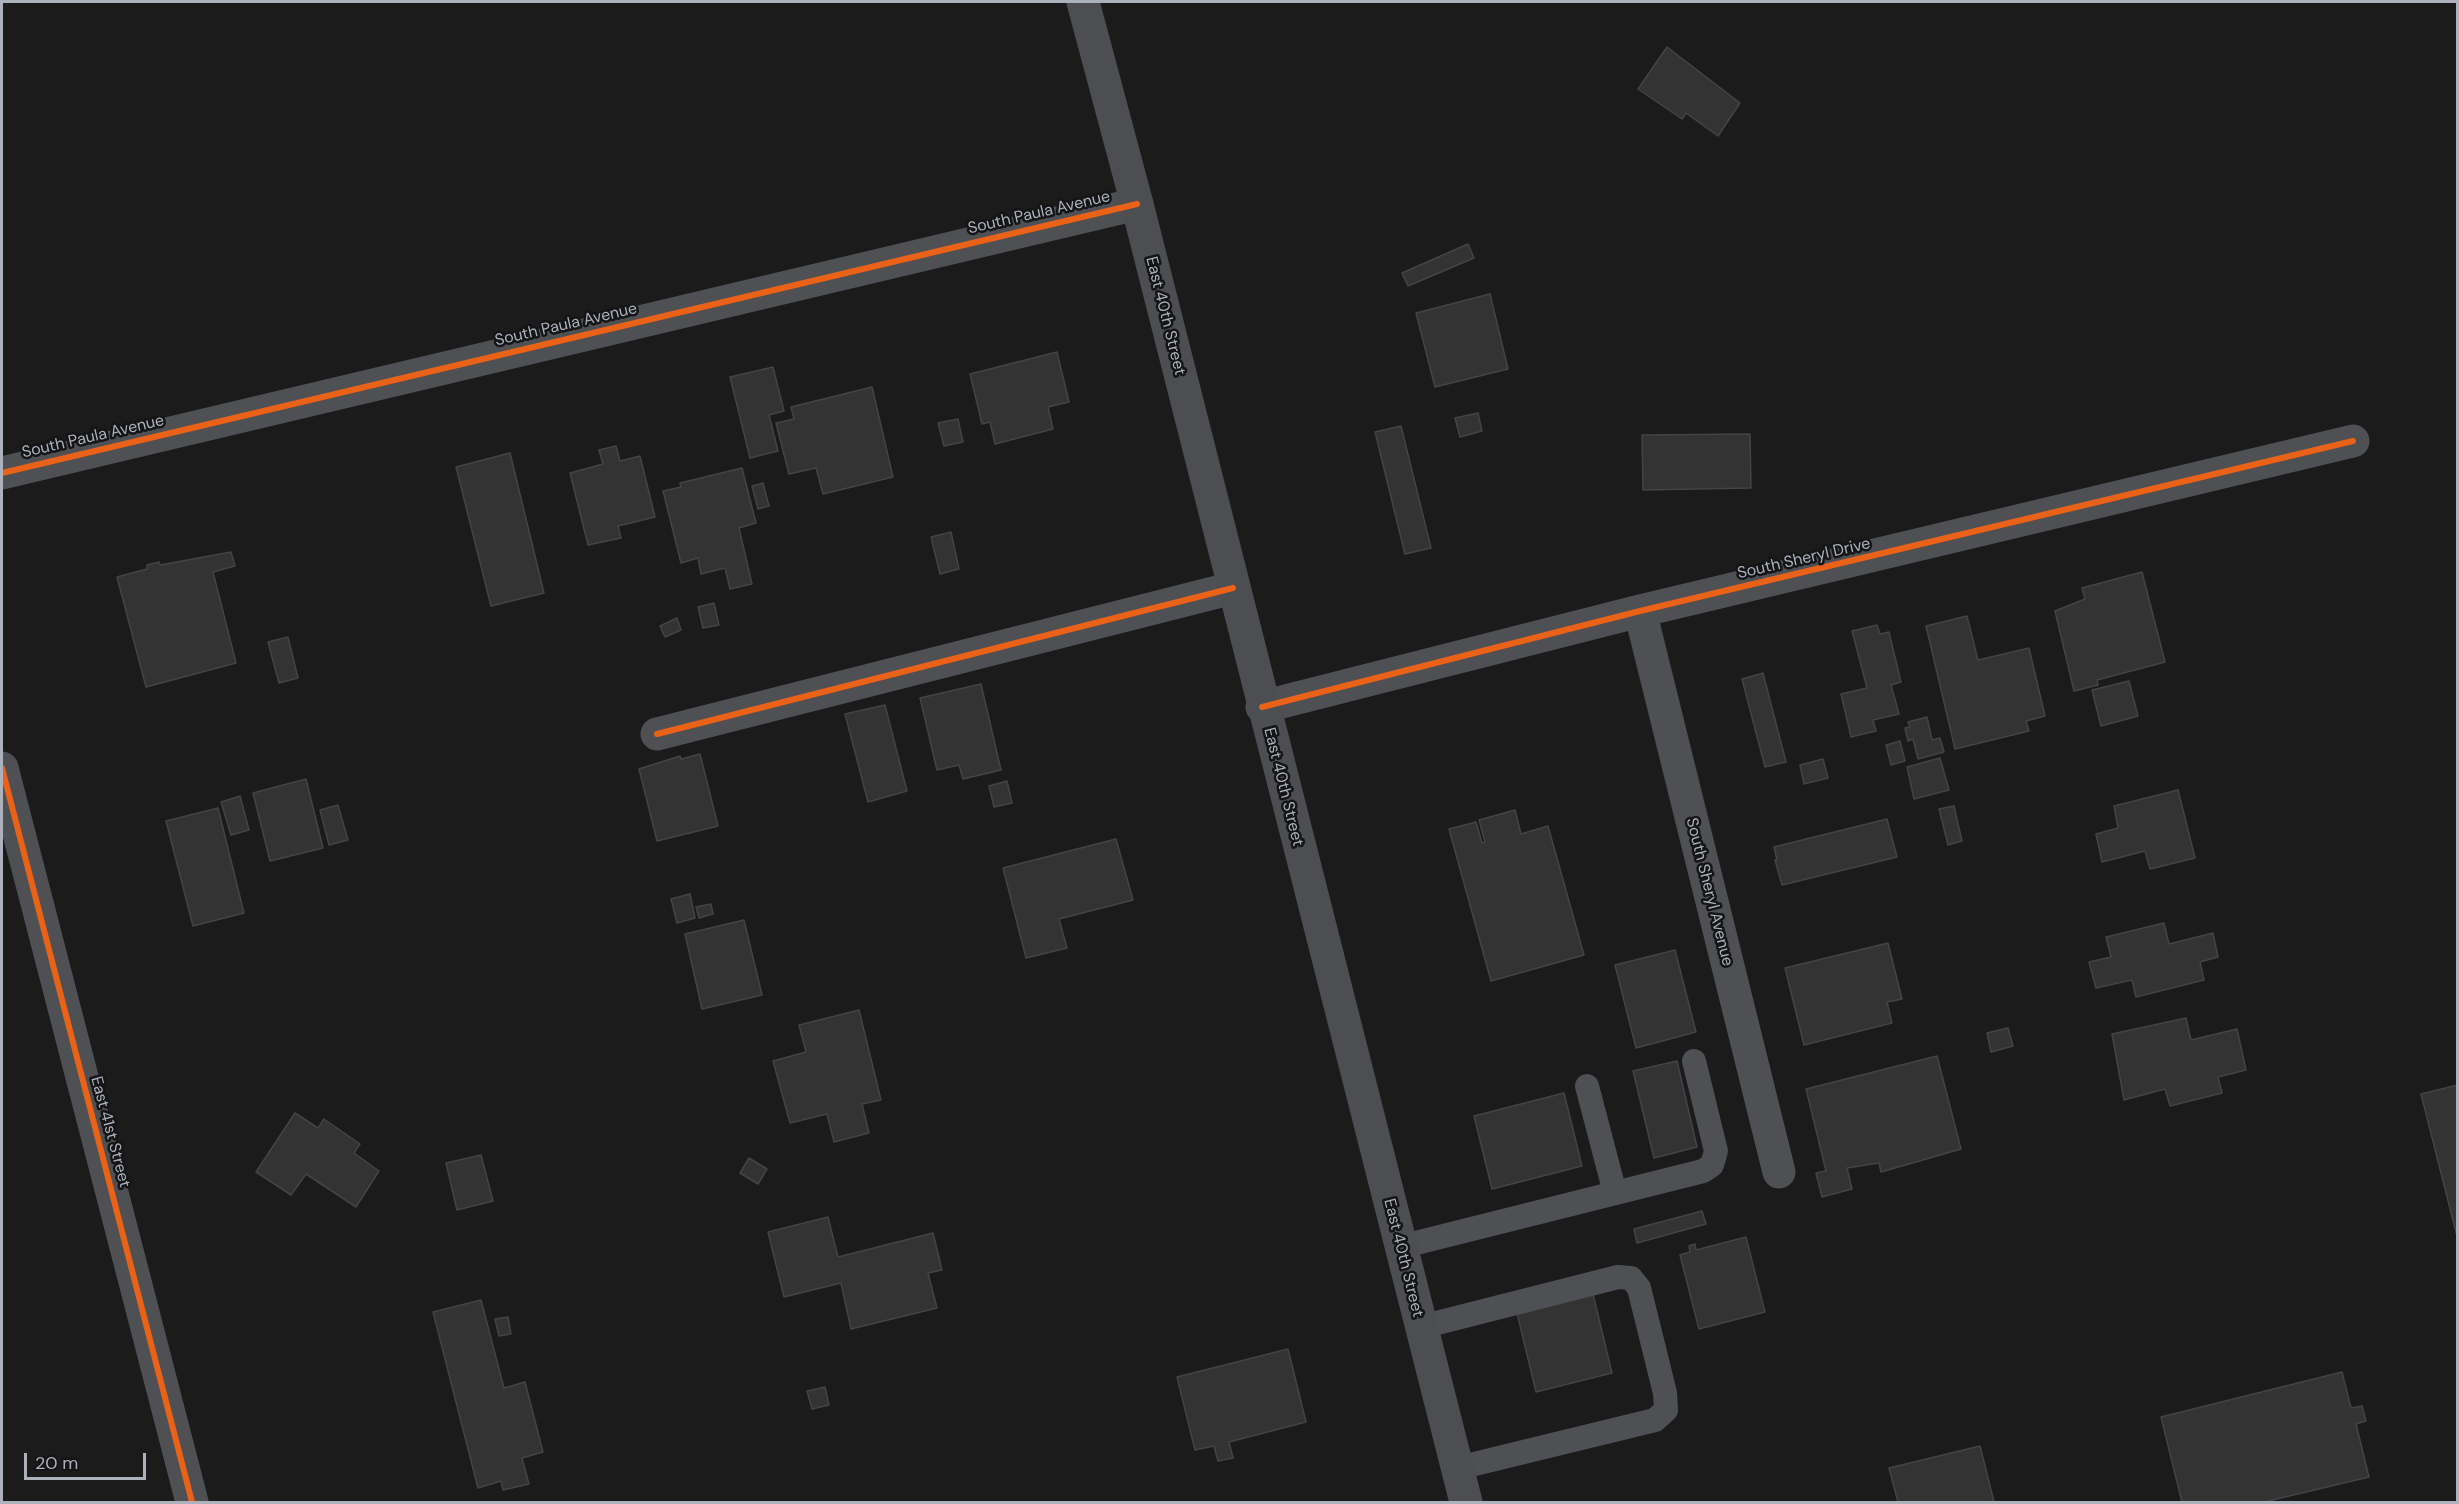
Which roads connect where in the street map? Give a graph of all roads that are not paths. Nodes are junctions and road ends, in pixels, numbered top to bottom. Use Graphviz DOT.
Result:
graph roads {
  1 [pos="1083,2"];
  2 [pos="1137,204"];
  3 [pos="2353,441"];
  4 [pos="2,473"];
  5 [pos="1233,588"];
  6 [pos="1640,612"];
  7 [pos="1262,707"];
  8 [pos="657,734"];
  9 [pos="2,768"];
  10 [pos="1694,1061"];
  11 [pos="1587,1086"];
  12 [pos="1779,1172"];
  13 [pos="1615,1193"];
  14 [pos="1400,1246"];
  15 [pos="1421,1327"];
  16 [pos="1458,1468"];
  17 [pos="192,1503"];
  18 [pos="1466,1503"];
  1 -- 2 [label="main road, East 40th Street"];
  2 -- 4 [label="street, South Paula Avenue"];
  2 -- 5 [label="main road, East 40th Street"];
  3 -- 6 [label="street, South Sheryl Drive"];
  5 -- 7 [label="main road, East 40th Street"];
  5 -- 8 [label="street"];
  6 -- 7 [label="street, South Sheryl Drive"];
  6 -- 12 [label="street, South Sheryl Avenue"];
  7 -- 14 [label="main road, East 40th Street"];
  9 -- 17 [label="street, East 41st Street"];
  10 -- 13 [label="lane"];
  11 -- 13 [label="lane"];
  13 -- 14 [label="lane"];
  14 -- 15 [label="main road, East 40th Street"];
  15 -- 16 [label="main road, East 40th Street"];
  15 -- 16 [label="lane"];
  16 -- 18 [label="main road, East 40th Street"];
}
